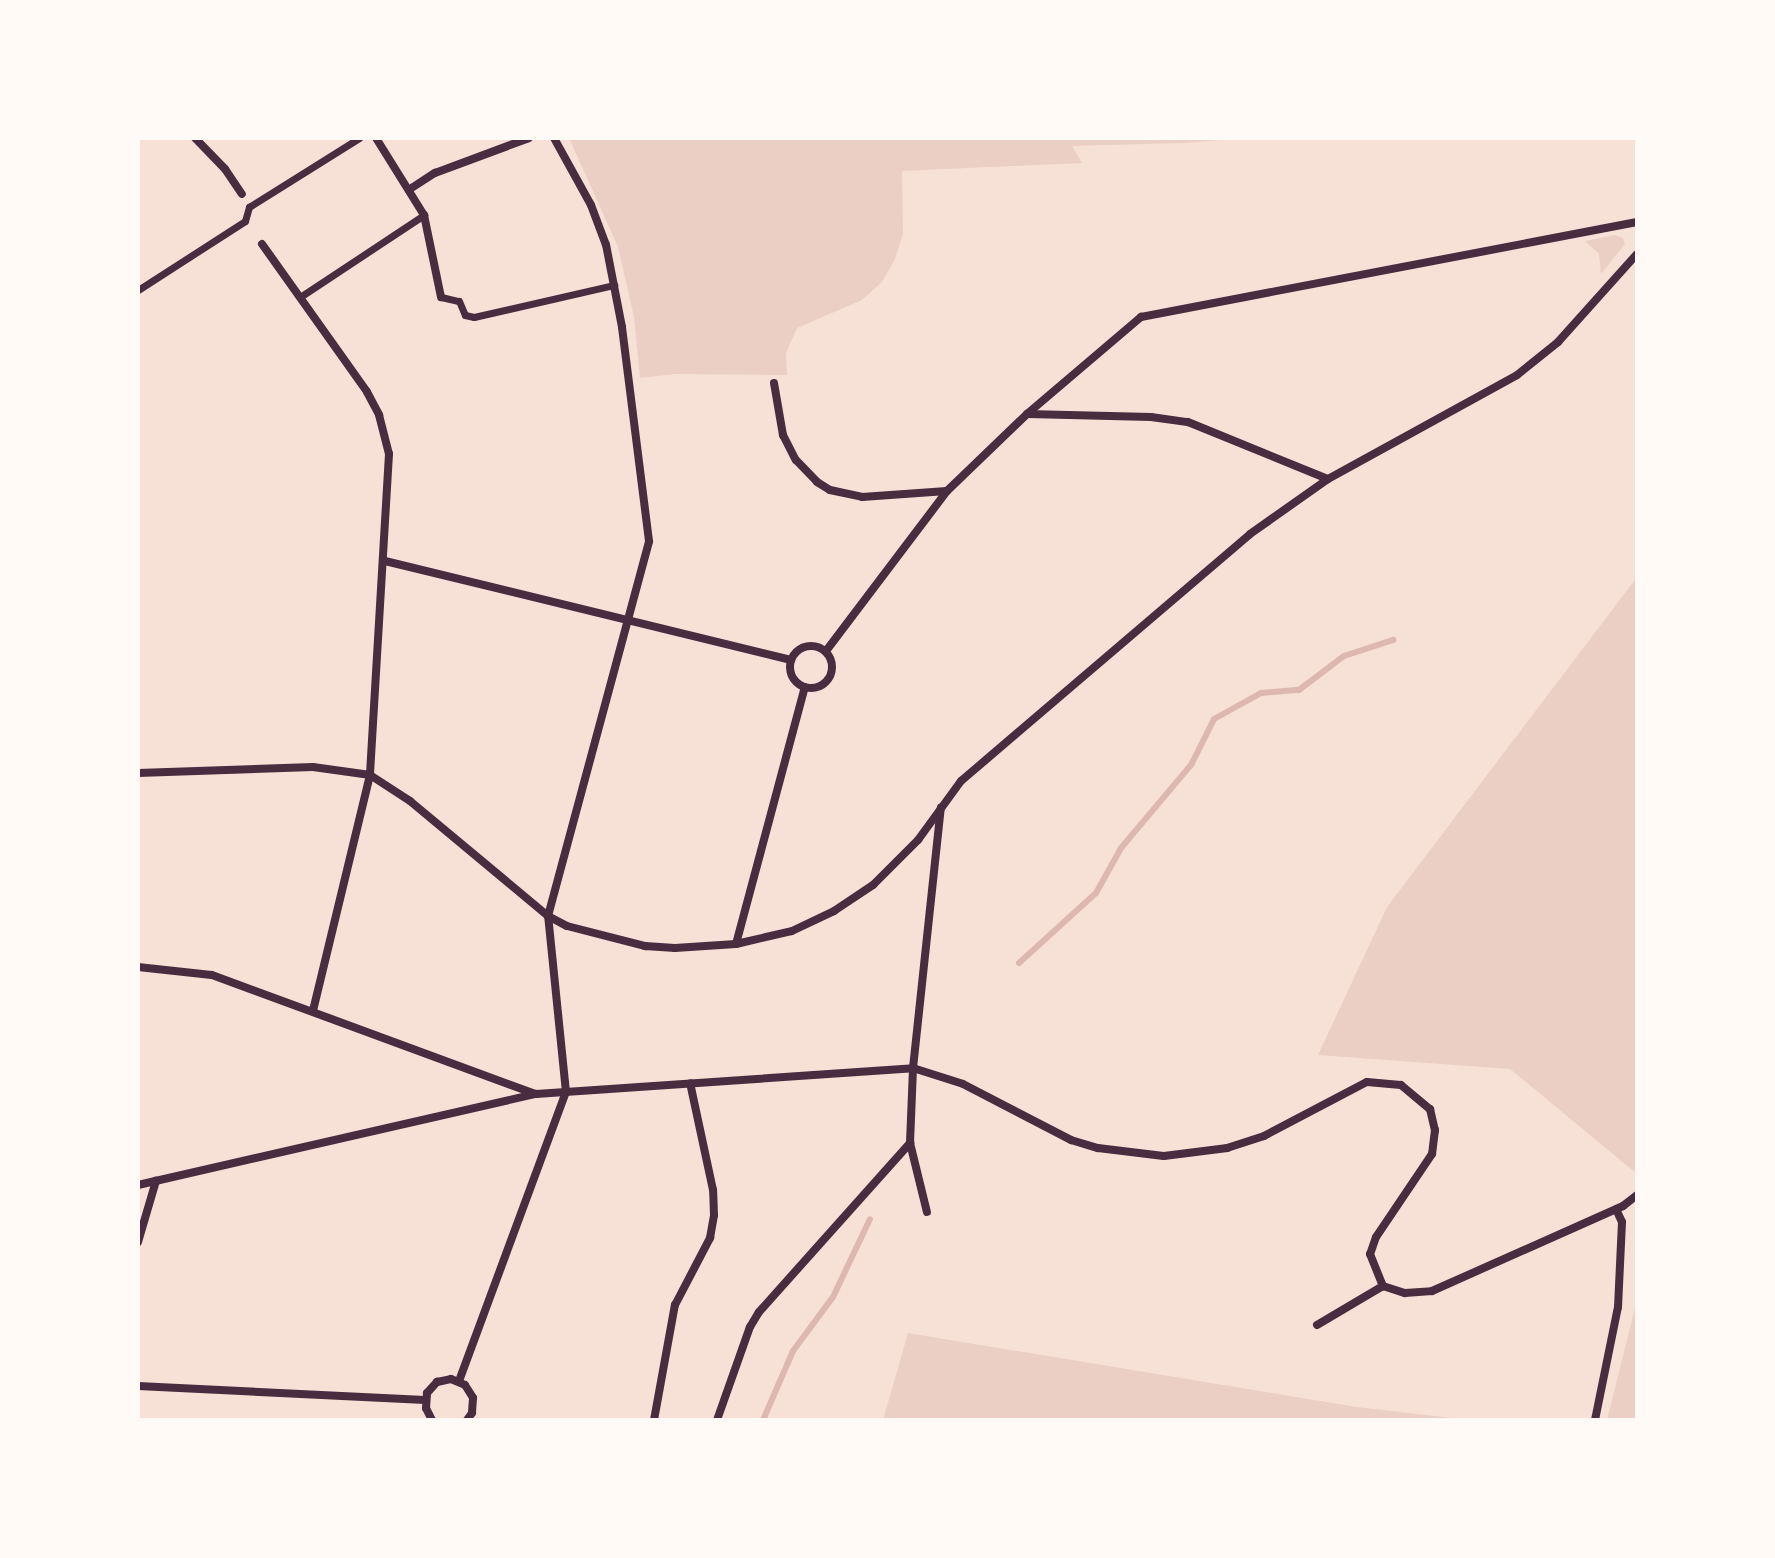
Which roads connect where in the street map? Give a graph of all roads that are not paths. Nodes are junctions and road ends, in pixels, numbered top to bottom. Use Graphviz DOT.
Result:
graph roads {
  1 [pos="195,138"];
  2 [pos="359,138"];
  3 [pos="376,138"];
  4 [pos="529,138"];
  5 [pos="554,138"];
  6 [pos="410,189"];
  7 [pos="242,194"];
  8 [pos="424,215"];
  9 [pos="1637,222"];
  10 [pos="262,244"];
  11 [pos="1637,254"];
  12 [pos="614,285"];
  13 [pos="138,290"];
  14 [pos="300,297"];
  15 [pos="441,297"];
  16 [pos="774,383"];
  17 [pos="1027,414"];
  18 [pos="1328,479"];
  19 [pos="947,491"];
  20 [pos="385,561"];
  21 [pos="629,621"];
  22 [pos="826,651"];
  23 [pos="791,660"];
  24 [pos="805,687"];
  25 [pos="138,773"];
  26 [pos="370,775"];
  27 [pos="941,807"];
  28 [pos="548,916"];
  29 [pos="736,944"];
  30 [pos="138,967"];
  31 [pos="313,1010"];
  32 [pos="913,1068"];
  33 [pos="690,1083"];
  34 [pos="566,1092"];
  35 [pos="536,1094"];
  36 [pos="910,1143"];
  37 [pos="156,1181"];
  38 [pos="138,1185"];
  39 [pos="1637,1195"];
  40 [pos="1616,1209"];
  41 [pos="927,1212"];
  42 [pos="138,1242"];
  43 [pos="1383,1286"];
  44 [pos="1317,1325"];
  45 [pos="459,1381"];
  46 [pos="138,1386"];
  47 [pos="425,1400"];
  48 [pos="432,1420"];
  49 [pos="467,1420"];
  50 [pos="654,1420"];
  51 [pos="717,1420"];
  52 [pos="1595,1420"];
  1 -- 7 [label="street"];
  2 -- 13 [label="street"];
  3 -- 6 [label="street"];
  4 -- 6 [label="street"];
  5 -- 12 [label="street"];
  6 -- 8 [label="street"];
  8 -- 14 [label="street"];
  8 -- 15 [label="street"];
  9 -- 17 [label="street"];
  10 -- 14 [label="street"];
  11 -- 18 [label="street"];
  12 -- 15 [label="street"];
  12 -- 21 [label="street"];
  14 -- 20 [label="street"];
  16 -- 19 [label="street"];
  17 -- 18 [label="street"];
  17 -- 19 [label="street"];
  18 -- 27 [label="street"];
  19 -- 22 [label="street"];
  20 -- 21 [label="street"];
  20 -- 26 [label="street"];
  21 -- 23 [label="street"];
  21 -- 28 [label="street"];
  22 -- 23 [label="street"];
  22 -- 24 [label="street"];
  23 -- 24 [label="street"];
  24 -- 29 [label="street"];
  25 -- 26 [label="street"];
  26 -- 28 [label="street"];
  26 -- 31 [label="street"];
  27 -- 29 [label="street"];
  27 -- 32 [label="street"];
  28 -- 29 [label="street"];
  28 -- 34 [label="street"];
  30 -- 31 [label="street"];
  31 -- 35 [label="street"];
  32 -- 33 [label="street"];
  32 -- 36 [label="street"];
  32 -- 43 [label="street"];
  33 -- 34 [label="street"];
  33 -- 50 [label="street"];
  34 -- 35 [label="street"];
  34 -- 45 [label="street"];
  35 -- 37 [label="street"];
  36 -- 41 [label="street"];
  36 -- 51 [label="street"];
  37 -- 38 [label="street"];
  37 -- 42 [label="street"];
  39 -- 40 [label="street"];
  40 -- 43 [label="street"];
  40 -- 52 [label="street"];
  43 -- 44 [label="street"];
  45 -- 47 [label="street"];
  45 -- 49 [label="street"];
  46 -- 47 [label="street"];
  47 -- 48 [label="street"];
}
